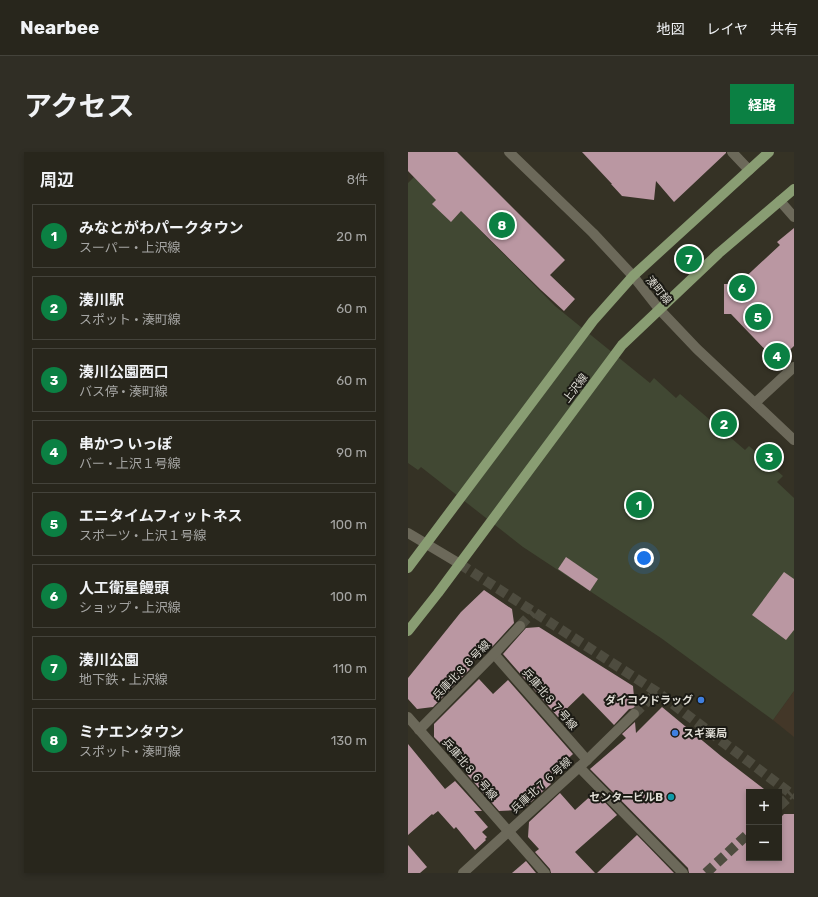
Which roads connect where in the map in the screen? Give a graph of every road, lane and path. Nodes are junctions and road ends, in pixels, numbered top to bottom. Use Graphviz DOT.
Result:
graph roads {
  1 [pos="509,152"];
  2 [pos="732,152"];
  3 [pos="769,152"];
  4 [pos="749,170"];
  5 [pos="794,189"];
  6 [pos="780,202"];
  7 [pos="794,217"];
  8 [pos="633,276"];
  9 [pos="660,309"];
  10 [pos="794,367"];
  11 [pos="755,403"];
  12 [pos="794,440"];
  13 [pos="408,533"];
  14 [pos="426,543"];
  15 [pos="460,564"];
  16 [pos="408,568"];
  17 [pos="520,626"];
  18 [pos="408,631"];
  19 [pos="494,654"];
  20 [pos="634,714"];
  21 [pos="408,717"];
  22 [pos="419,730"];
  23 [pos="587,760"];
  24 [pos="579,767"];
  25 [pos="507,832"];
  26 [pos="463,873"];
  27 [pos="545,873"];
  28 [pos="683,873"];
  1 -- 8 [label="street, 湊町線"];
  2 -- 4 [label="street"];
  3 -- 4 [label="main road"];
  4 -- 8 [label="main road"];
  5 -- 6 [label="main road, 上沢線"];
  6 -- 7 [label="street"];
  6 -- 9 [label="main road, 上沢線"];
  8 -- 9 [label="street, 湊町線"];
  8 -- 14 [label="main road"];
  9 -- 11 [label="street, 湊町線"];
  9 -- 15 [label="main road, 上沢線"];
  10 -- 11 [label="street"];
  11 -- 12 [label="street, 湊町線"];
  13 -- 14 [label="street"];
  14 -- 15 [label="street"];
  14 -- 16 [label="main road"];
  15 -- 18 [label="main road, 上沢線"];
  17 -- 19 [label="street, 兵庫北８８号線"];
  19 -- 22 [label="street, 兵庫北８８号線"];
  19 -- 23 [label="street, 兵庫北８７号線"];
  20 -- 23 [label="street, 兵庫北７６号線"];
  21 -- 22 [label="street, 兵庫北８６号線"];
  22 -- 25 [label="street, 兵庫北８６号線"];
  23 -- 24 [label="street, 兵庫北７６号線"];
  24 -- 25 [label="street, 兵庫北７６号線"];
  24 -- 28 [label="street"];
  25 -- 26 [label="street, 兵庫北７６号線"];
  25 -- 27 [label="street, 兵庫北８６号線"];
}
